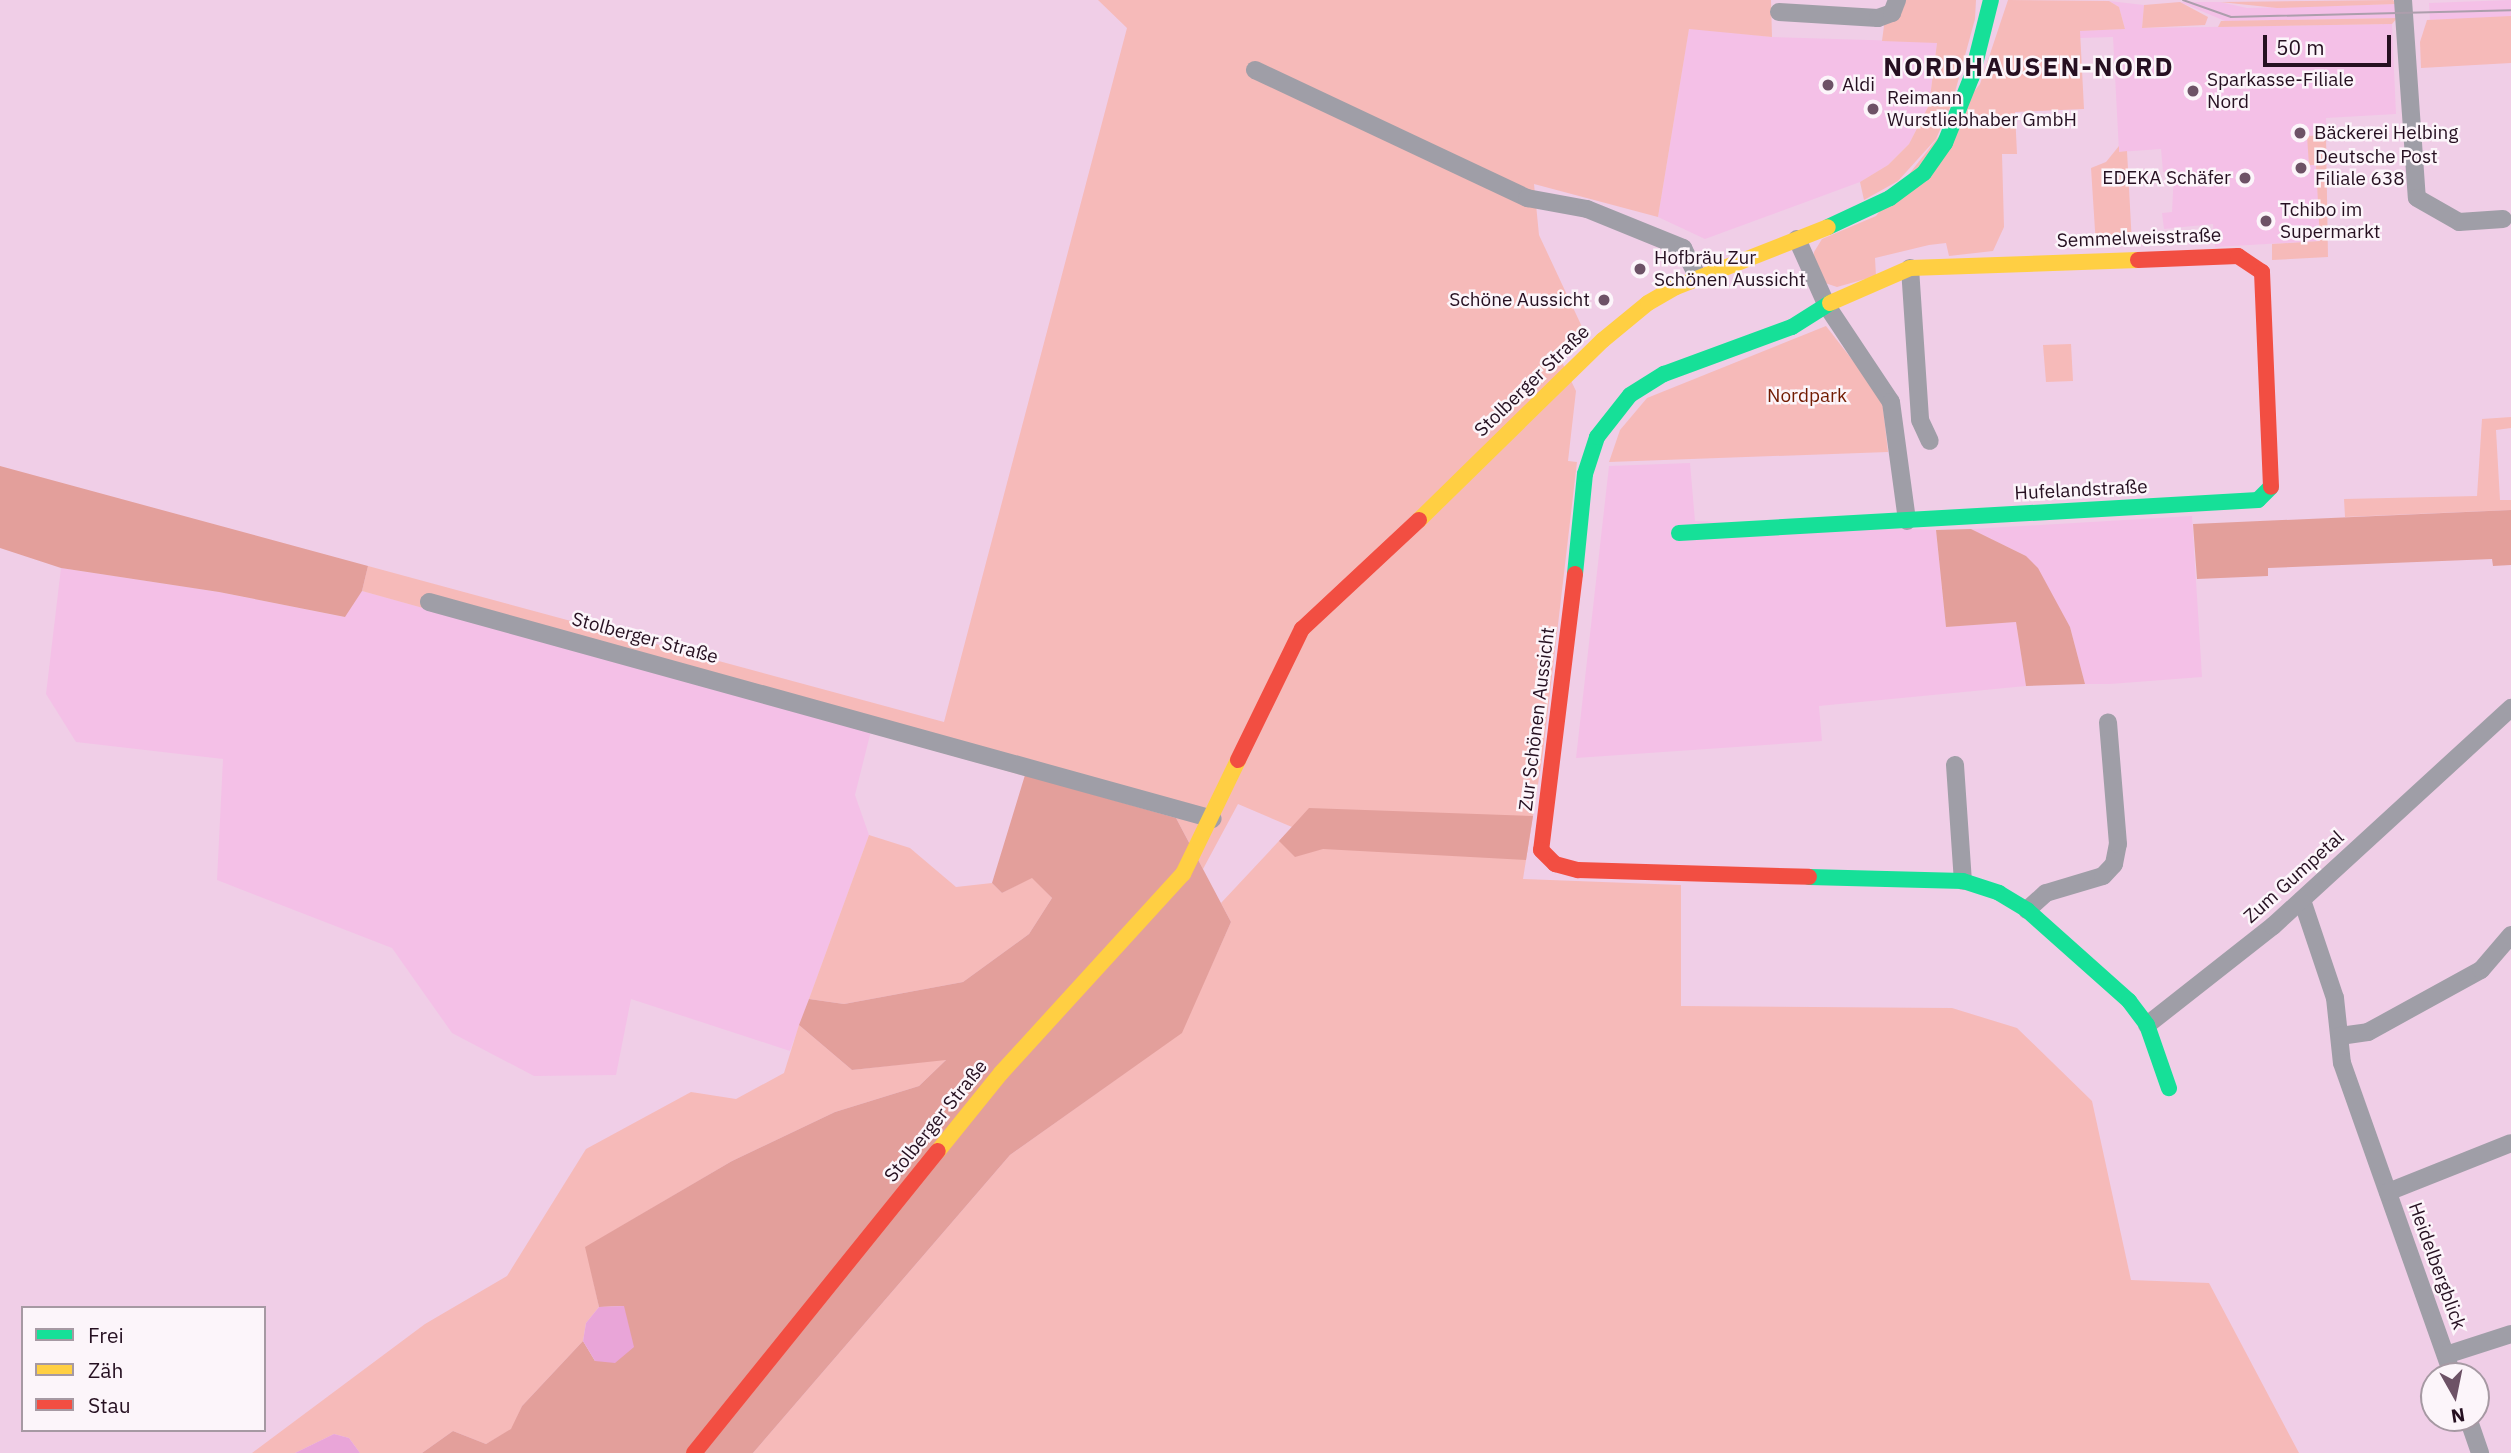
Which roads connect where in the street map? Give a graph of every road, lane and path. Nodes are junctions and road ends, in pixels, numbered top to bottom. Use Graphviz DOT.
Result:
graph roads {
  1 [pos="1897,0"];
  2 [pos="1991,0"];
  3 [pos="2403,0"];
  4 [pos="1779,12"];
  5 [pos="1255,70"];
  6 [pos="2503,219"];
  7 [pos="1797,239"];
  8 [pos="1910,268"];
  9 [pos="1699,279"];
  10 [pos="1827,306"];
  11 [pos="1930,441"];
  12 [pos="2258,500"];
  13 [pos="1907,521"];
  14 [pos="1679,533"];
  15 [pos="429,602"];
  16 [pos="2511,708"];
  17 [pos="2108,722"];
  18 [pos="1955,765"];
  19 [pos="1213,818"];
  20 [pos="1963,881"];
  21 [pos="2302,900"];
  22 [pos="2027,909"];
  23 [pos="2511,935"];
  24 [pos="2147,1025"];
  25 [pos="2340,1036"];
  26 [pos="2169,1088"];
  27 [pos="2511,1143"];
  28 [pos="2388,1192"];
  29 [pos="2511,1334"];
  30 [pos="2446,1355"];
  31 [pos="2448,1362"];
  32 [pos="2473,1432"];
  33 [pos="694,1453"];
  34 [pos="2480,1453"];
  1 -- 4 [label="street"];
  2 -- 7 [label="street, Stolberger Straße"];
  3 -- 6 [label="street"];
  5 -- 9 [label="street"];
  7 -- 9 [label="street, Stolberger Straße"];
  7 -- 10 [label="street"];
  8 -- 10 [label="street, Semmelweisstraße"];
  8 -- 11 [label="street"];
  8 -- 12 [label="street, Semmelweisstraße"];
  9 -- 19 [label="street, Stolberger Straße"];
  10 -- 13 [label="street"];
  10 -- 20 [label="street, Zur Schönen Aussicht"];
  12 -- 13 [label="street, Hufelandstraße"];
  13 -- 14 [label="street, Hufelandstraße"];
  15 -- 19 [label="street, Stolberger Straße"];
  16 -- 21 [label="street, Zum Gumpetal"];
  17 -- 22 [label="street"];
  18 -- 20 [label="street"];
  19 -- 33 [label="street, Stolberger Straße"];
  20 -- 22 [label="street, Zur Schönen Aussicht"];
  21 -- 24 [label="street, Zum Gumpetal"];
  21 -- 25 [label="street, Heidelbergblick"];
  22 -- 24 [label="street, Zur Schönen Aussicht"];
  23 -- 25 [label="street"];
  24 -- 26 [label="street"];
  25 -- 28 [label="street, Heidelbergblick"];
  27 -- 28 [label="street, Heidelbergblick"];
  28 -- 30 [label="street, Heidelbergblick"];
  29 -- 30 [label="street, Heidelbergblick"];
  30 -- 31 [label="street, Heidelbergblick"];
  32 -- 34 [label="street"];
}
